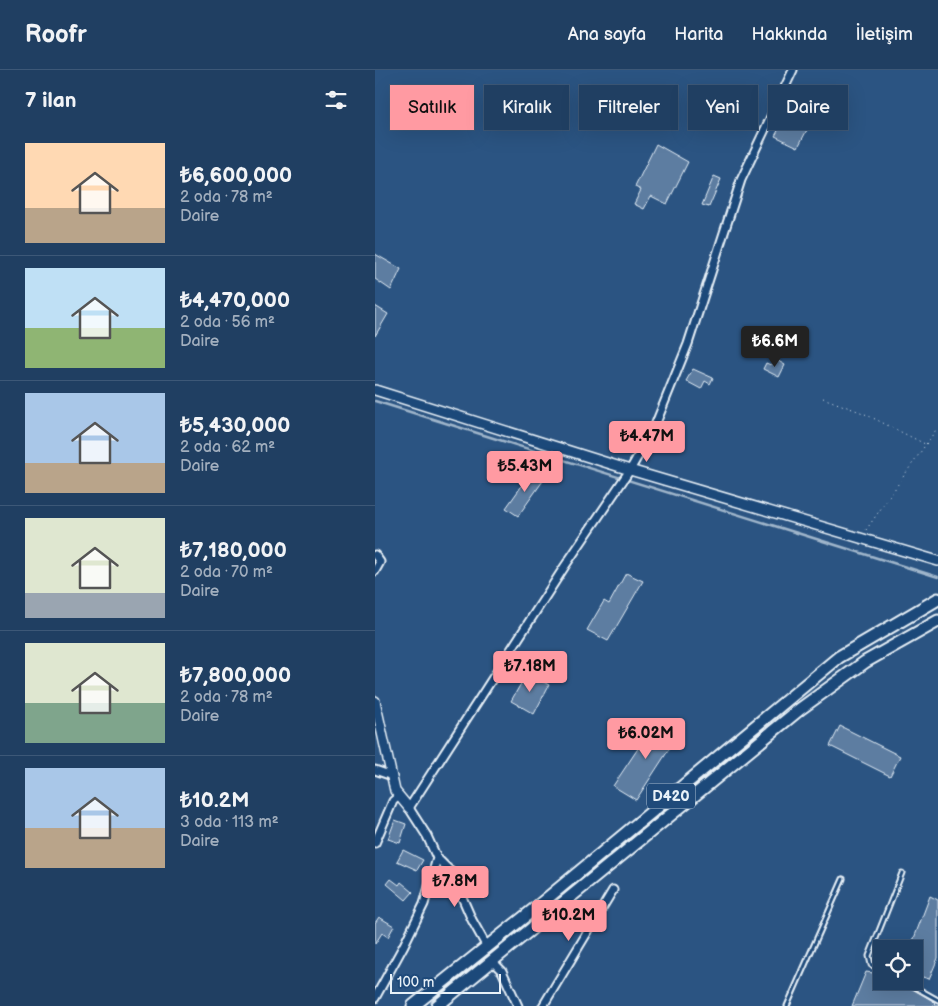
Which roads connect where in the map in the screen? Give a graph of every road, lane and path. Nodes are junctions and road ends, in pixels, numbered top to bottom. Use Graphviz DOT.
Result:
graph roads {
  1 [pos="793,70"];
  2 [pos="375,390"];
  3 [pos="823,398"];
  4 [pos="938,427"];
  5 [pos="925,444"];
  6 [pos="630,470"];
  7 [pos="860,539"];
  8 [pos="375,555"];
  9 [pos="938,561"];
  10 [pos="375,570"];
  11 [pos="938,599"];
  12 [pos="938,621"];
  13 [pos="375,701"];
  14 [pos="375,770"];
  15 [pos="392,776"];
  16 [pos="399,796"];
  17 [pos="409,808"];
  18 [pos="375,843"];
  19 [pos="437,858"];
  20 [pos="902,873"];
  21 [pos="843,879"];
  22 [pos="613,890"];
  23 [pos="875,940"];
  24 [pos="873,946"];
  25 [pos="487,947"];
  26 [pos="492,960"];
  27 [pos="873,966"];
  28 [pos="920,990"];
  29 [pos="375,998"];
  30 [pos="938,1000"];
  31 [pos="413,1006"];
  32 [pos="437,1006"];
  33 [pos="518,1006"];
  34 [pos="543,1006"];
  35 [pos="787,1006"];
  1 -- 6 [label="street"];
  2 -- 6 [label="street"];
  3 -- 5 [label="path"];
  4 -- 5 [label="path"];
  5 -- 7 [label="path"];
  6 -- 7 [label="street"];
  6 -- 17 [label="street"];
  7 -- 9 [label="street"];
  8 -- 10 [label="street"];
  11 -- 25 [label="main road, D420"];
  12 -- 26 [label="main road, D420"];
  13 -- 15 [label="street"];
  14 -- 15 [label="street"];
  15 -- 16 [label="street"];
  16 -- 17 [label="street"];
  16 -- 18 [label="street"];
  17 -- 19 [label="street"];
  19 -- 25 [label="street"];
  19 -- 29 [label="street"];
  20 -- 23 [label="lane"];
  21 -- 35 [label="lane"];
  22 -- 34 [label="street"];
  24 -- 27 [label="lane"];
  25 -- 31 [label="main road, D420"];
  26 -- 32 [label="main road, D420"];
  26 -- 33 [label="street"];
  28 -- 30 [label="lane"];
}
